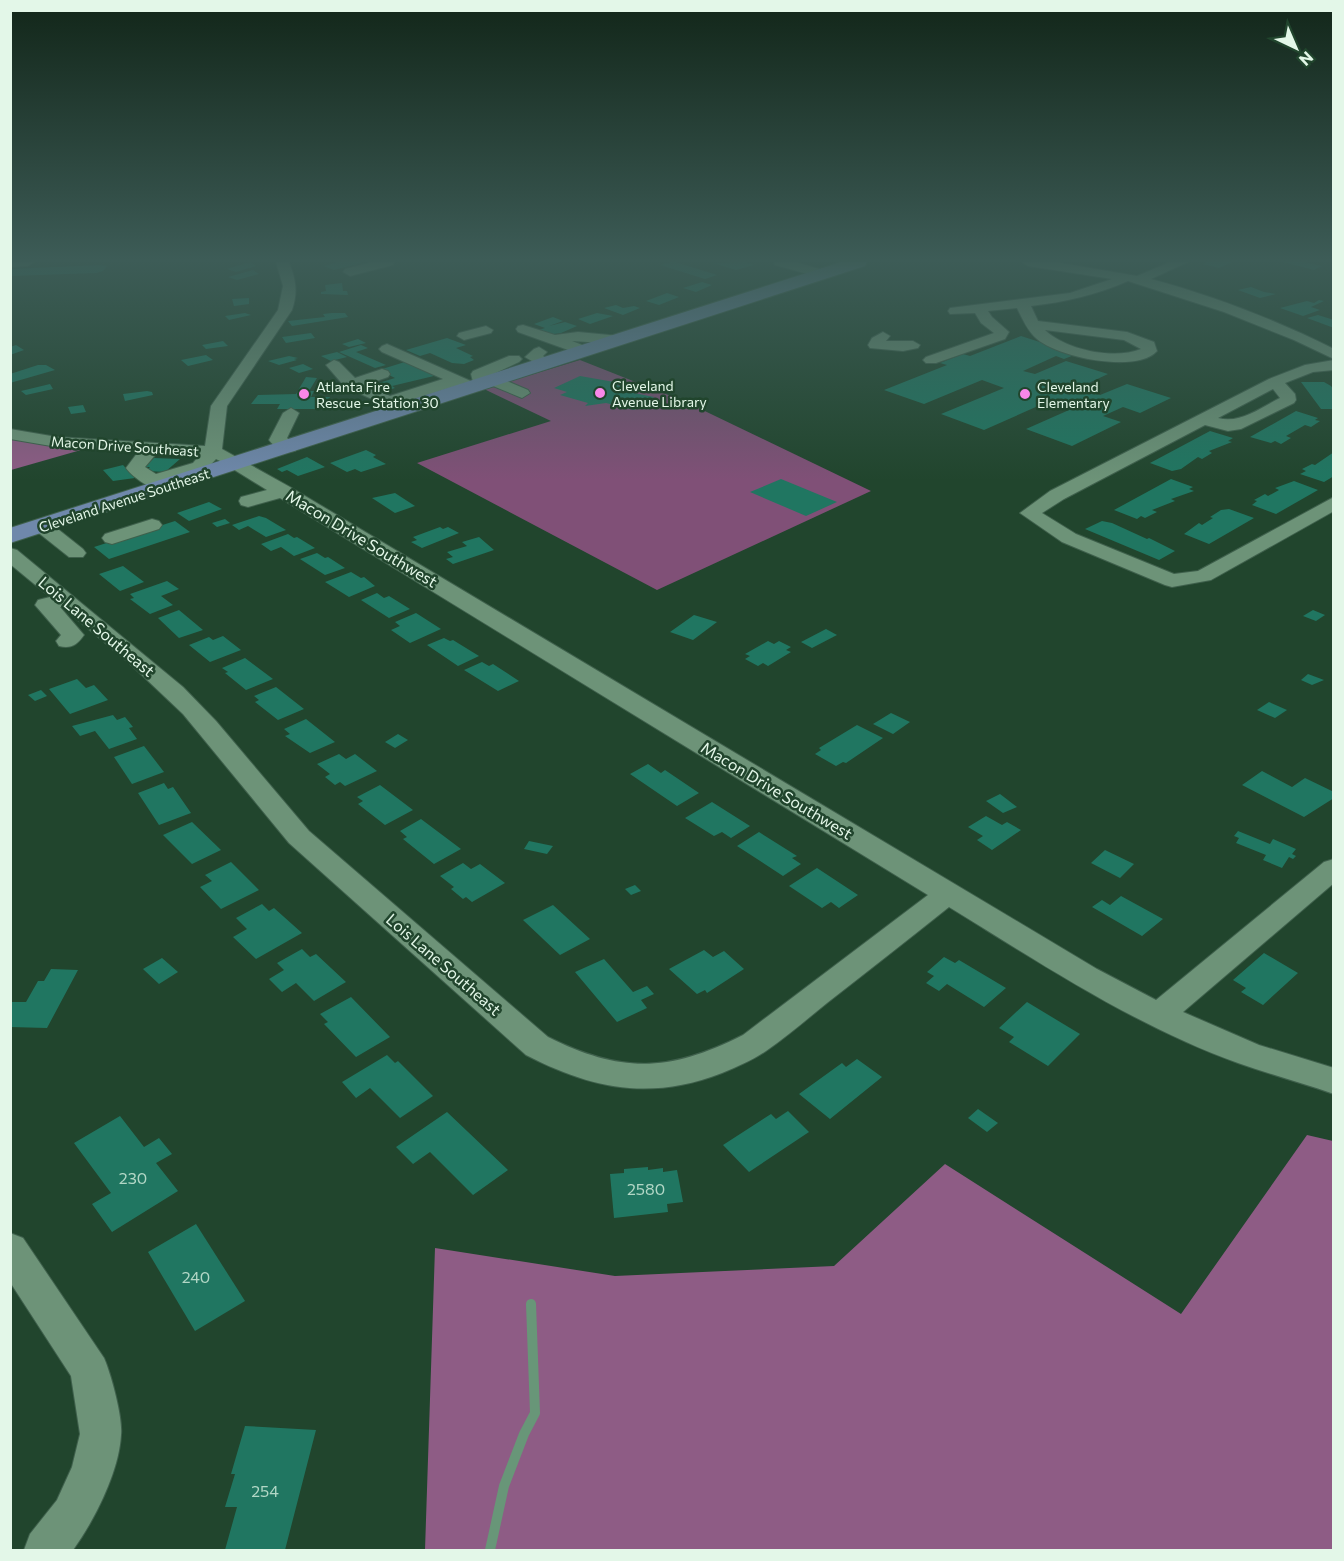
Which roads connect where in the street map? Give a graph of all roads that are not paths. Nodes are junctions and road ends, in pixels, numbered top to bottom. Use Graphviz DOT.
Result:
graph roads {
  1 [pos="268,335"];
  2 [pos="468,335"];
  3 [pos="541,335"];
  4 [pos="636,335"];
  5 [pos="1001,335"];
  6 [pos="1041,335"];
  7 [pos="1117,335"];
  8 [pos="1294,335"];
  9 [pos="464,336"];
  10 [pos="883,336"];
  11 [pos="554,340"];
  12 [pos="620,340"];
  13 [pos="913,345"];
  14 [pos="387,348"];
  15 [pos="585,351"];
  16 [pos="1334,355"];
  17 [pos="514,358"];
  18 [pos="931,360"];
  19 [pos="334,365"];
  20 [pos="1334,365"];
  21 [pos="382,374"];
  22 [pos="478,383"];
  23 [pos="351,384"];
  24 [pos="522,393"];
  25 [pos="398,405"];
  26 [pos="291,413"];
  27 [pos="10,434"];
  28 [pos="289,447"];
  29 [pos="150,448"];
  30 [pos="213,452"];
  31 [pos="238,464"];
  32 [pos="173,484"];
  33 [pos="283,490"];
  34 [pos="248,501"];
  35 [pos="1334,503"];
  36 [pos="152,525"];
  37 [pos="42,526"];
  38 [pos="10,536"];
  39 [pos="112,538"];
  40 [pos="10,554"];
  41 [pos="76,554"];
  42 [pos="64,599"];
  43 [pos="67,640"];
  44 [pos="1334,868"];
  45 [pos="948,894"];
  46 [pos="1159,1016"];
  47 [pos="1334,1081"];
  48 [pos="10,1249"];
  49 [pos="46,1551"];
  1 -- 30 [label="street"];
  2 -- 9 [label="street"];
  3 -- 11 [label="street"];
  4 -- 12 [label="main road, Cleveland Avenue Southeast"];
  5 -- 18 [label="street"];
  6 -- 7 [label="street"];
  8 -- 16 [label="street"];
  10 -- 13 [label="street"];
  11 -- 12 [label="street"];
  11 -- 15 [label="street"];
  12 -- 15 [label="main road, Cleveland Avenue Southeast"];
  14 -- 22 [label="street"];
  15 -- 22 [label="main road, Cleveland Avenue Southeast"];
  17 -- 22 [label="street"];
  19 -- 23 [label="street"];
  20 -- 35 [label="street"];
  21 -- 23 [label="street"];
  22 -- 24 [label="street"];
  22 -- 25 [label="main road, Cleveland Avenue Southeast"];
  23 -- 25 [label="street"];
  25 -- 28 [label="main road, Cleveland Avenue Southeast"];
  26 -- 28 [label="street"];
  27 -- 29 [label="street, Macon Drive Southeast"];
  28 -- 31 [label="main road, Cleveland Avenue Southeast"];
  29 -- 30 [label="street, Macon Drive Southeast"];
  29 -- 32 [label="street"];
  30 -- 31 [label="street, Macon Drive Southeast"];
  30 -- 32 [label="street"];
  31 -- 32 [label="main road, Cleveland Avenue Southeast"];
  31 -- 33 [label="street, Macon Drive Southwest"];
  32 -- 37 [label="main road, Cleveland Avenue Southeast"];
  33 -- 34 [label="street"];
  33 -- 45 [label="street, Macon Drive Southwest"];
  36 -- 39 [label="street"];
  37 -- 38 [label="main road, Cleveland Avenue Southeast"];
  37 -- 41 [label="street"];
  40 -- 42 [label="street, Lois Lane Southeast"];
  42 -- 43 [label="street"];
  42 -- 45 [label="street, Lois Lane Southeast"];
  44 -- 46 [label="street"];
  45 -- 46 [label="street, Macon Drive Southwest"];
  46 -- 47 [label="street, Macon Drive Southwest"];
  48 -- 49 [label="street"];
}
